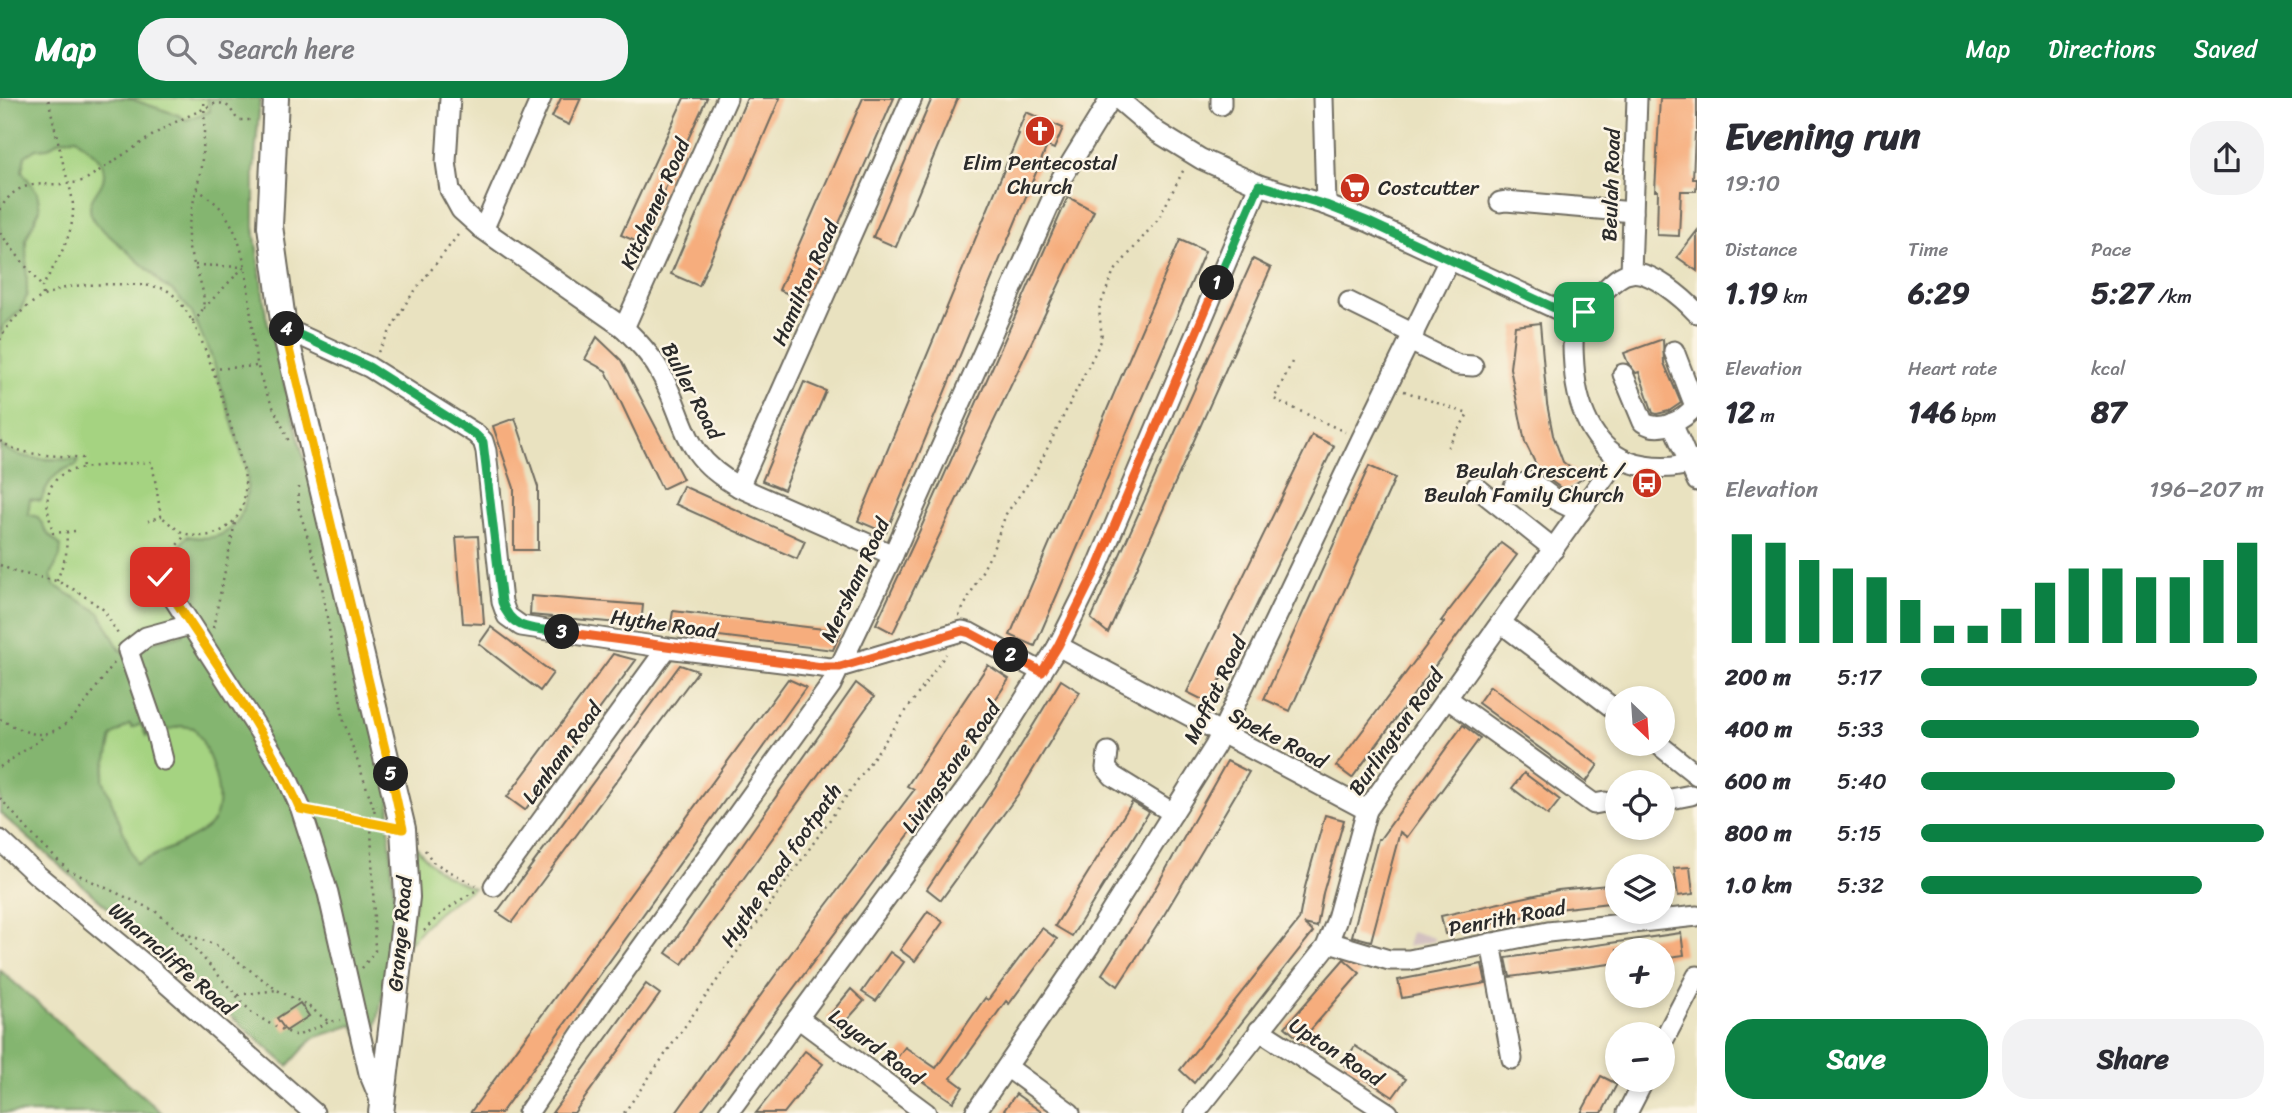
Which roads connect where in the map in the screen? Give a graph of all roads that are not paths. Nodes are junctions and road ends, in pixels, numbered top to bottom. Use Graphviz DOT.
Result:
graph roads {
  1 [pos="276,98"];
  2 [pos="450,98"];
  3 [pos="541,98"];
  4 [pos="727,98"];
  5 [pos="912,98"];
  6 [pos="1111,98"];
  7 [pos="1117,98"];
  8 [pos="1323,98"];
  9 [pos="1637,98"];
  10 [pos="1259,185"];
  11 [pos="1500,202"];
  12 [pos="1326,205"];
  13 [pos="1633,212"];
  14 [pos="476,224"];
  15 [pos="1449,260"];
  16 [pos="1630,273"];
  17 [pos="1349,302"];
  18 [pos="1697,313"];
  19 [pos="1578,319"];
  20 [pos="284,328"];
  21 [pos="624,328"];
  22 [pos="1412,337"];
  23 [pos="1674,351"];
  24 [pos="1473,366"];
  25 [pos="1623,374"];
  26 [pos="1672,423"];
  27 [pos="1618,458"];
  28 [pos="1695,468"];
  29 [pos="739,487"];
  30 [pos="1476,487"];
  31 [pos="1514,487"];
  32 [pos="1580,512"];
  33 [pos="1554,549"];
  34 [pos="892,555"];
  35 [pos="160,577"];
  36 [pos="1502,623"];
  37 [pos="190,625"];
  38 [pos="1058,646"];
  39 [pos="667,648"];
  40 [pos="840,667"];
  41 [pos="1042,672"];
  42 [pos="1448,699"];
  43 [pos="1605,702"];
  44 [pos="1221,733"];
  45 [pos="1108,752"];
  46 [pos="1673,756"];
  47 [pos="163,760"];
  48 [pos="1697,775"];
  49 [pos="1691,795"];
  50 [pos="1675,798"];
  51 [pos="1605,802"];
  52 [pos="1367,810"];
  53 [pos="1173,814"];
  54 [pos="0,841"];
  55 [pos="494,886"];
  56 [pos="1697,916"];
  57 [pos="1329,942"];
  58 [pos="1491,943"];
  59 [pos="1697,976"];
  60 [pos="798,1018"];
  61 [pos="1673,1022"];
  62 [pos="1259,1030"];
  63 [pos="1512,1059"];
  64 [pos="1007,1067"];
  65 [pos="1638,1092"];
  66 [pos="379,1109"];
  67 [pos="314,1113"];
  68 [pos="528,1113"];
  69 [pos="728,1113"];
  70 [pos="926,1113"];
  71 [pos="975,1113"];
  72 [pos="1070,1113"];
  73 [pos="1195,1113"];
  74 [pos="1388,1113"];
  75 [pos="1627,1113"];
  1 -- 20 [label="main road, Grange Road"];
  2 -- 14 [label="street, Buller Road"];
  3 -- 14 [label="street"];
  4 -- 21 [label="street, Kitchener Road"];
  5 -- 29 [label="street, Hamilton Road"];
  6 -- 34 [label="street, Mersham Road"];
  7 -- 10 [label="street"];
  8 -- 12 [label="street"];
  9 -- 13 [label="street, Beulah Road"];
  10 -- 12 [label="street"];
  10 -- 38 [label="street, Livingstone Road"];
  11 -- 13 [label="street"];
  12 -- 15 [label="street"];
  13 -- 16 [label="street, Beulah Road"];
  14 -- 21 [label="street, Buller Road"];
  15 -- 19 [label="street"];
  15 -- 22 [label="street, Moffat Road"];
  16 -- 18 [label="street"];
  16 -- 19 [label="street"];
  17 -- 22 [label="street"];
  19 -- 27 [label="street"];
  20 -- 39 [label="street, Hythe Road"];
  20 -- 66 [label="main road, Grange Road"];
  21 -- 29 [label="street, Buller Road"];
  22 -- 24 [label="street"];
  22 -- 44 [label="street, Moffat Road"];
  23 -- 26 [label="street"];
  25 -- 26 [label="street"];
  26 -- 28 [label="street"];
  27 -- 28 [label="street"];
  27 -- 32 [label="street, Burlington Road"];
  29 -- 34 [label="street, Buller Road"];
  30 -- 33 [label="street"];
  31 -- 32 [label="street"];
  32 -- 33 [label="street, Burlington Road"];
  33 -- 36 [label="street, Burlington Road"];
  34 -- 40 [label="street, Mersham Road"];
  35 -- 37 [label="street"];
  36 -- 42 [label="street, Burlington Road"];
  36 -- 43 [label="street"];
  37 -- 47 [label="street"];
  37 -- 66 [label="street"];
  38 -- 41 [label="street, Livingstone Road"];
  38 -- 44 [label="street, Speke Road"];
  39 -- 40 [label="street, Hythe Road"];
  39 -- 55 [label="street, Lenham Road"];
  40 -- 41 [label="street, Hythe Road"];
  40 -- 68 [label="street, Mersham Road"];
  41 -- 60 [label="street, Livingstone Road"];
  42 -- 51 [label="street"];
  42 -- 52 [label="street, Burlington Road"];
  44 -- 52 [label="street, Speke Road"];
  44 -- 53 [label="street, Moffat Road"];
  45 -- 53 [label="street"];
  46 -- 48 [label="street"];
  49 -- 50 [label="street"];
  52 -- 57 [label="street, Burlington Road"];
  53 -- 64 [label="street, Moffat Road"];
  54 -- 67 [label="street, Wharncliffe Road"];
  56 -- 58 [label="street, Penrith Road"];
  57 -- 58 [label="street, Penrith Road"];
  57 -- 62 [label="street, Burlington Road"];
  58 -- 63 [label="street"];
  59 -- 61 [label="street"];
  60 -- 69 [label="street, Livingstone Road"];
  60 -- 70 [label="street, Layard Road"];
  62 -- 73 [label="street, Burlington Road"];
  62 -- 74 [label="street, Upton Road"];
  64 -- 71 [label="street, Moffat Road"];
  64 -- 72 [label="street"];
  65 -- 75 [label="street"];
}
